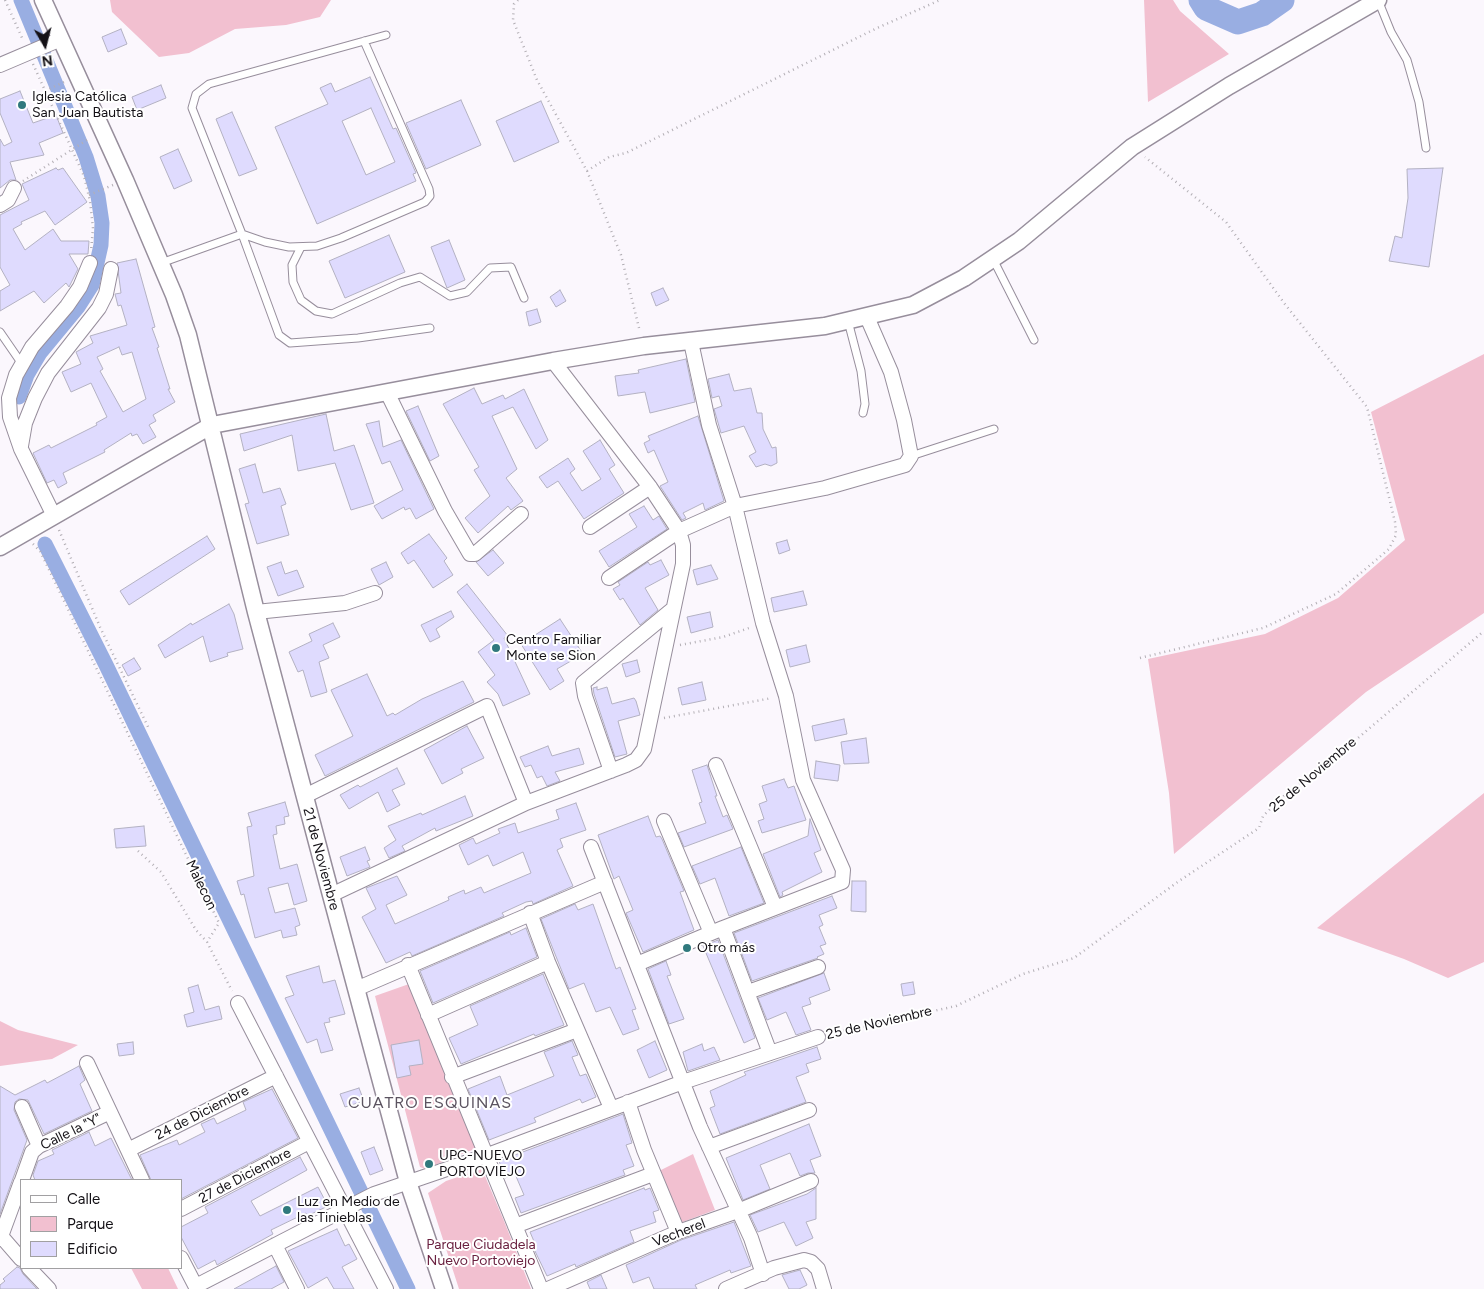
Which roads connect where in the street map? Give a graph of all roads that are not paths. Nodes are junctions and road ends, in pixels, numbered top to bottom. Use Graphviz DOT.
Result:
graph roads {
  1 [pos="43,0"];
  2 [pos="1365,0"];
  3 [pos="1378,0"];
  4 [pos="1334,25"];
  5 [pos="386,35"];
  6 [pos="58,41"];
  7 [pos="364,41"];
  8 [pos="0,65"];
  9 [pos="1426,148"];
  10 [pos="14,188"];
  11 [pos="0,205"];
  12 [pos="242,234"];
  13 [pos="302,247"];
  14 [pos="993,259"];
  15 [pos="90,263"];
  16 [pos="161,263"];
  17 [pos="111,269"];
  18 [pos="524,298"];
  19 [pos="867,317"];
  20 [pos="848,321"];
  21 [pos="430,328"];
  22 [pos="0,332"];
  23 [pos="1034,340"];
  24 [pos="691,342"];
  25 [pos="553,360"];
  26 [pos="22,364"];
  27 [pos="387,392"];
  28 [pos="863,413"];
  29 [pos="212,425"];
  30 [pos="994,429"];
  31 [pos="20,449"];
  32 [pos="911,456"];
  33 [pos="650,487"];
  34 [pos="735,506"];
  35 [pos="521,514"];
  36 [pos="54,516"];
  37 [pos="590,527"];
  38 [pos="679,531"];
  39 [pos="0,547"];
  40 [pos="609,578"];
  41 [pos="375,593"];
  42 [pos="673,609"];
  43 [pos="256,612"];
  44 [pos="716,765"];
  45 [pos="611,771"];
  46 [pos="305,796"];
  47 [pos="526,803"];
  48 [pos="664,821"];
  49 [pos="591,847"];
  50 [pos="605,882"];
  51 [pos="331,895"];
  52 [pos="775,907"];
  53 [pos="530,913"];
  54 [pos="717,930"];
  55 [pos="548,962"];
  56 [pos="638,964"];
  57 [pos="408,965"];
  58 [pos="818,967"];
  59 [pos="356,989"];
  60 [pos="748,992"];
  61 [pos="238,1003"];
  62 [pos="428,1015"];
  63 [pos="577,1030"];
  64 [pos="818,1037"];
  65 [pos="770,1053"];
  66 [pos="87,1063"];
  67 [pos="276,1076"];
  68 [pos="452,1077"];
  69 [pos="683,1082"];
  70 [pos="628,1102"];
  71 [pos="22,1107"];
  72 [pos="611,1108"];
  73 [pos="809,1110"];
  74 [pos="110,1112"];
  75 [pos="309,1142"];
  76 [pos="39,1146"];
  77 [pos="709,1147"];
  78 [pos="128,1150"];
  79 [pos="485,1156"];
  80 [pos="653,1174"];
  81 [pos="23,1179"];
  82 [pos="142,1179"];
  83 [pos="811,1181"];
  84 [pos="408,1182"];
  85 [pos="20,1191"];
  86 [pos="17,1207"];
  87 [pos="349,1207"];
  88 [pos="182,1208"];
  89 [pos="738,1211"];
  90 [pos="515,1226"];
  91 [pos="678,1232"];
  92 [pos="0,1238"];
  93 [pos="275,1245"];
  94 [pos="20,1258"];
  95 [pos="182,1260"];
  96 [pos="30,1269"];
  97 [pos="763,1274"];
  98 [pos="196,1288"];
  99 [pos="49,1289"];
  100 [pos="297,1289"];
  101 [pos="386,1289"];
  102 [pos="444,1289"];
  103 [pos="541,1289"];
  104 [pos="548,1289"];
  105 [pos="726,1289"];
  106 [pos="824,1289"];
  1 -- 6 [label="street, 21 de Noviembre"];
  2 -- 4 [label="street"];
  3 -- 4 [label="street"];
  3 -- 9 [label="lane"];
  4 -- 14 [label="street"];
  5 -- 7 [label="lane"];
  6 -- 8 [label="street"];
  6 -- 16 [label="street, 21 de Noviembre"];
  7 -- 12 [label="lane"];
  7 -- 13 [label="lane"];
  10 -- 11 [label="street"];
  12 -- 13 [label="lane"];
  12 -- 16 [label="lane"];
  12 -- 21 [label="lane"];
  13 -- 18 [label="lane"];
  14 -- 19 [label="street"];
  14 -- 23 [label="lane"];
  15 -- 26 [label="street"];
  16 -- 29 [label="street, 21 de Noviembre"];
  17 -- 31 [label="street"];
  19 -- 20 [label="street"];
  19 -- 32 [label="street"];
  20 -- 24 [label="street"];
  20 -- 28 [label="lane"];
  22 -- 26 [label="lane"];
  24 -- 25 [label="street"];
  24 -- 34 [label="street"];
  25 -- 27 [label="street"];
  25 -- 33 [label="street"];
  26 -- 31 [label="street"];
  27 -- 29 [label="street"];
  27 -- 35 [label="street"];
  29 -- 36 [label="street"];
  29 -- 43 [label="street, 21 de Noviembre"];
  30 -- 32 [label="lane"];
  31 -- 36 [label="street"];
  32 -- 34 [label="street"];
  33 -- 37 [label="street"];
  33 -- 38 [label="street"];
  34 -- 38 [label="street"];
  34 -- 52 [label="street"];
  36 -- 39 [label="street"];
  38 -- 40 [label="street"];
  38 -- 42 [label="street"];
  41 -- 43 [label="street"];
  42 -- 45 [label="street"];
  42 -- 45 [label="street"];
  43 -- 46 [label="street, 21 de Noviembre"];
  44 -- 52 [label="street"];
  45 -- 47 [label="street"];
  46 -- 47 [label="street"];
  46 -- 51 [label="street, 21 de Noviembre"];
  47 -- 51 [label="street"];
  48 -- 54 [label="street"];
  49 -- 50 [label="street"];
  50 -- 53 [label="street"];
  50 -- 56 [label="street"];
  51 -- 59 [label="street, 21 de Noviembre"];
  52 -- 54 [label="street"];
  53 -- 55 [label="street"];
  53 -- 57 [label="street"];
  54 -- 56 [label="street"];
  54 -- 60 [label="street"];
  55 -- 62 [label="street"];
  55 -- 63 [label="street"];
  56 -- 69 [label="street"];
  57 -- 59 [label="street"];
  57 -- 62 [label="street"];
  58 -- 60 [label="street"];
  59 -- 84 [label="street, 21 de Noviembre"];
  60 -- 65 [label="street"];
  61 -- 67 [label="street"];
  62 -- 68 [label="street"];
  63 -- 68 [label="street"];
  63 -- 72 [label="street"];
  64 -- 65 [label="street, 25 de Noviembre"];
  65 -- 69 [label="street, 25 de Noviembre"];
  66 -- 74 [label="street"];
  67 -- 75 [label="street"];
  67 -- 78 [label="street, 24 de Diciembre"];
  68 -- 79 [label="street"];
  69 -- 70 [label="street, 25 de Noviembre"];
  69 -- 77 [label="street"];
  70 -- 72 [label="street, 25 de Noviembre"];
  70 -- 80 [label="street"];
  71 -- 76 [label="street"];
  72 -- 79 [label="street, 25 de Noviembre"];
  73 -- 77 [label="street"];
  74 -- 76 [label="street, Calle la \"Y\""];
  74 -- 78 [label="street"];
  75 -- 87 [label="street"];
  75 -- 88 [label="street, 27 de Diciembre"];
  76 -- 81 [label="street, Calle la \"Y\""];
  77 -- 89 [label="street"];
  78 -- 82 [label="street"];
  79 -- 84 [label="street, 25 de Noviembre"];
  79 -- 90 [label="street"];
  80 -- 90 [label="street"];
  80 -- 91 [label="street"];
  83 -- 89 [label="street, Vecherel"];
  84 -- 87 [label="street, 25 de Noviembre"];
  84 -- 102 [label="street, 21 de Noviembre"];
  85 -- 86 [label="street, Calle la \"Y\""];
  86 -- 92 [label="street, Calle la \"Y\""];
  87 -- 93 [label="street, 25 de Noviembre"];
  87 -- 101 [label="street"];
  89 -- 91 [label="street, Vecherel"];
  89 -- 97 [label="street"];
  90 -- 103 [label="street"];
  91 -- 104 [label="street, Vecherel"];
  92 -- 94 [label="street"];
  93 -- 98 [label="street, 25 de Noviembre"];
  93 -- 100 [label="street"];
  95 -- 98 [label="street"];
  96 -- 99 [label="street"];
  97 -- 105 [label="street"];
  97 -- 106 [label="street"];
}
